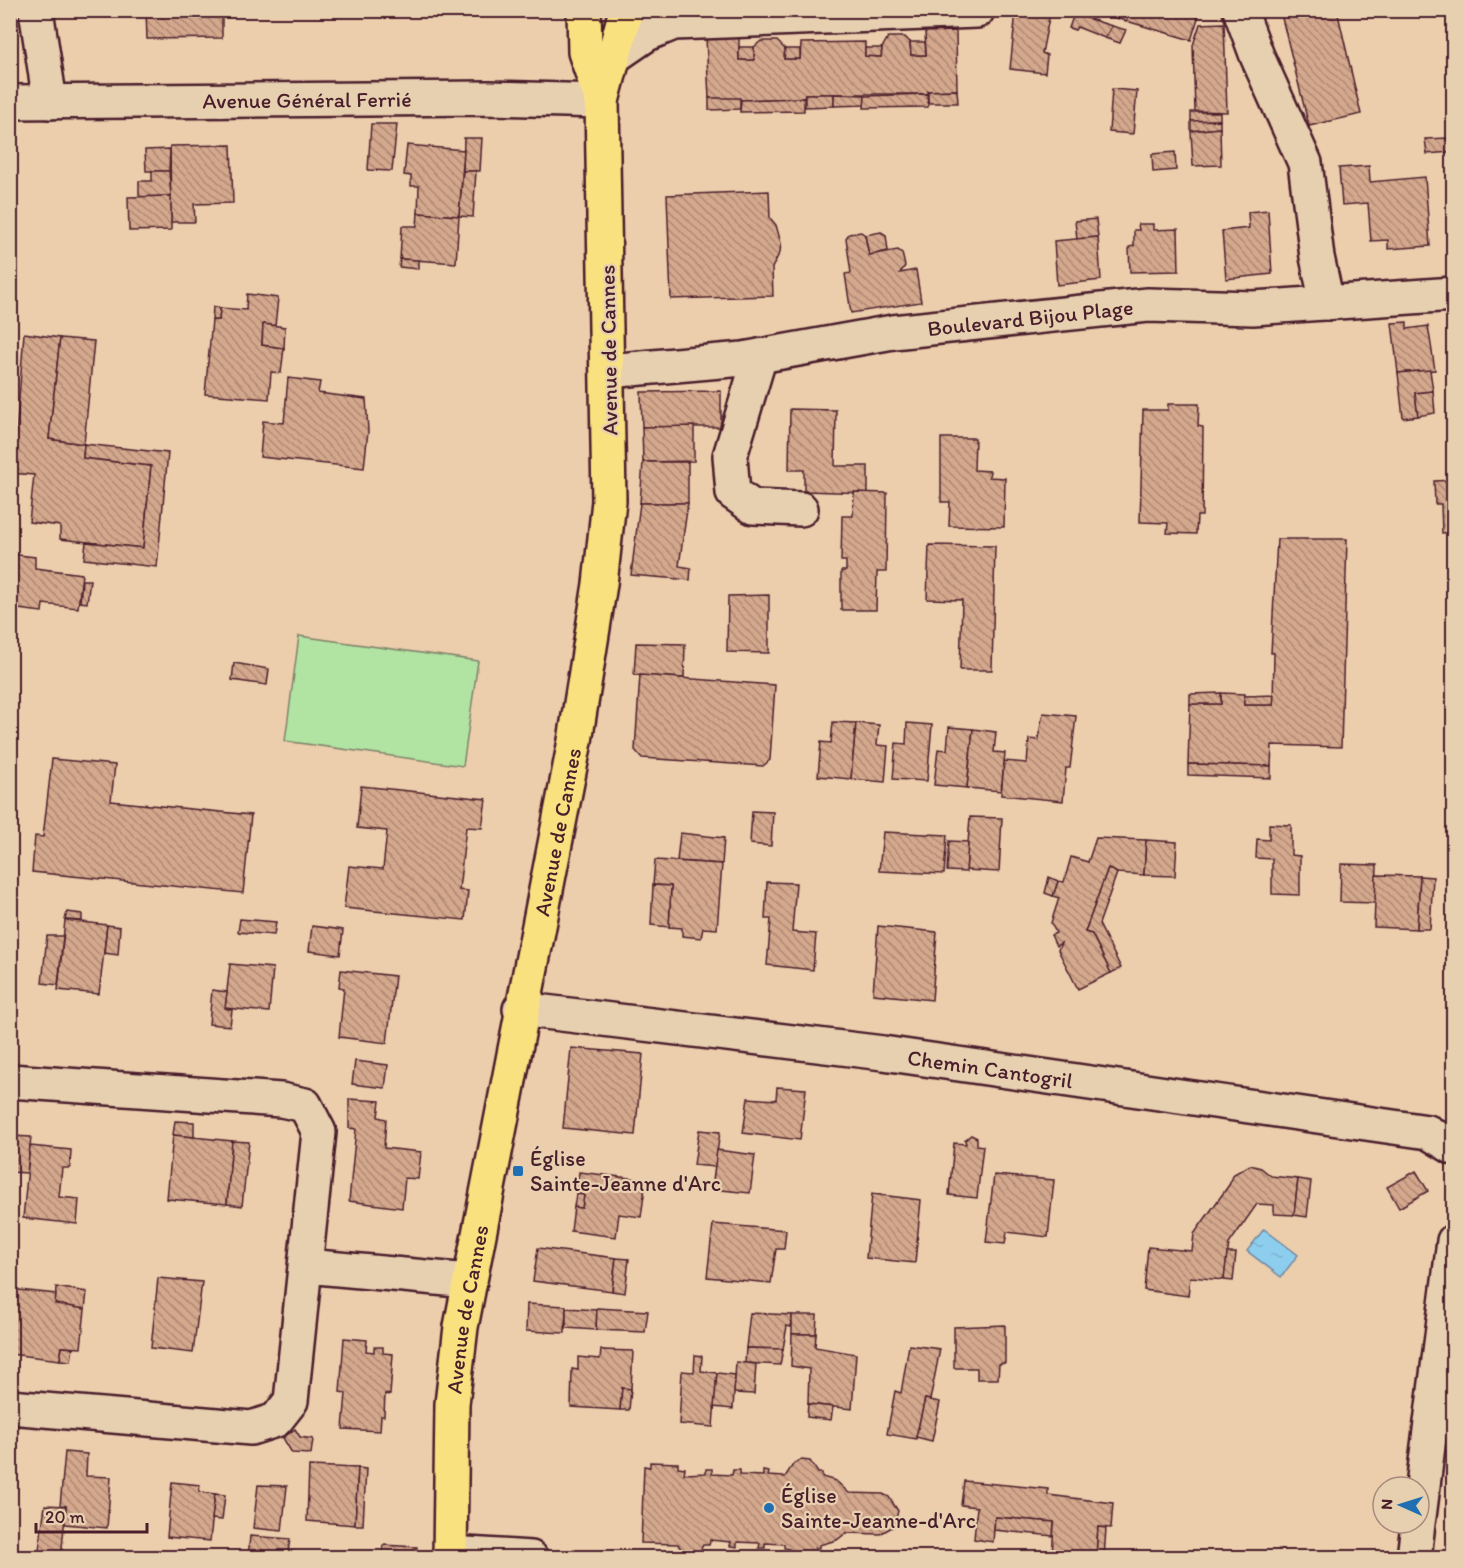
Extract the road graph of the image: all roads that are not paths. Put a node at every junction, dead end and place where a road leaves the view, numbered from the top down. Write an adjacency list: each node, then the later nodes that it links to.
1 (36, 10): 8 (street)
2 (584, 10): 6 (main road, Avenue de Cannes)
3 (1240, 10): 10 (street)
4 (977, 11): 5 (street)
5 (619, 28): 6 (main road, Avenue de Cannes)
6 (602, 101): 8 (street, Avenue Général Ferrié); 12 (main road, Avenue de Cannes)
7 (10, 102): 8 (street, Avenue Général Ferrié)
8 (50, 102)
9 (1454, 294): 10 (street, Boulevard Bijou Plage)
10 (1327, 303): 11 (street, Boulevard Bijou Plage)
11 (760, 356): 12 (street, Boulevard Bijou Plage); 13 (street)
12 (608, 371): 14 (main road, Avenue de Cannes)
13 (801, 509)
14 (520, 1009): 16 (street, Chemin Cantogril); 19 (main road, Avenue de Cannes)
15 (10, 1081): 18 (street)
16 (1454, 1148)
17 (1454, 1241): 20 (street)
18 (306, 1266): 19 (street); 21 (street)
19 (469, 1281): 24 (main road, Avenue de Cannes)
20 (1450, 1306): 22 (street)
21 (10, 1407)
22 (1425, 1475)
23 (1417, 1535): 26 (street)
24 (450, 1555): 25 (street)
25 (531, 1557)
26 (1414, 1557)

